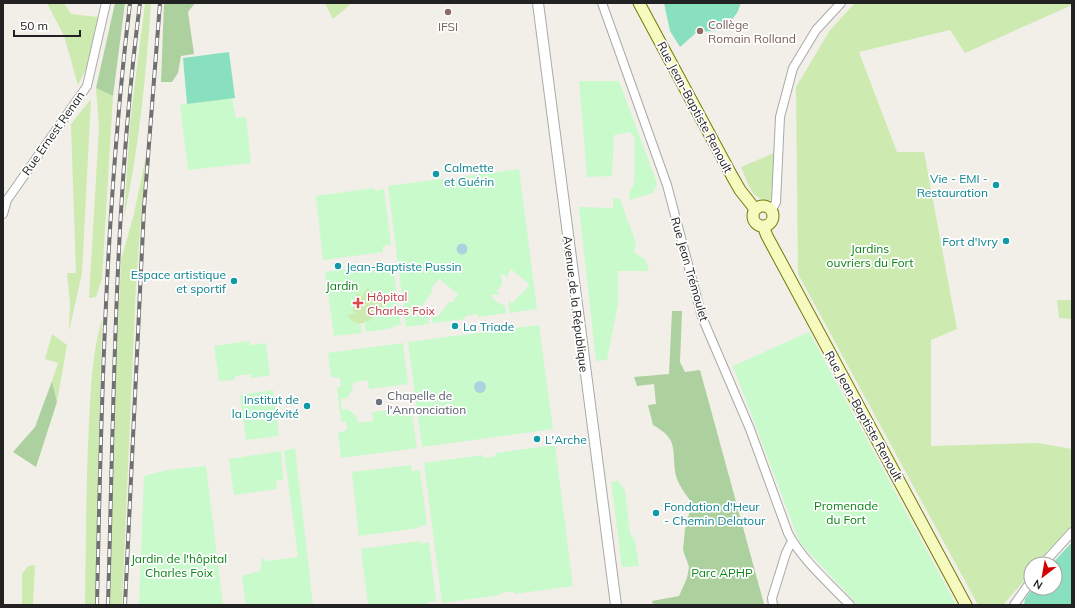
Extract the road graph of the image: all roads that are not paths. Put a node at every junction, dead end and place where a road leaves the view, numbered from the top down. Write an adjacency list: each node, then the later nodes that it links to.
1 (106, 3): 8 (street, Rue Ernest Renan)
2 (538, 3): 14 (street, Avenue de la République)
3 (602, 3): 11 (street, Rue Jean Trémoulet)
4 (639, 3): 6 (main road, Rue Jean-Baptiste Renoult)
5 (841, 3): 7 (street)
6 (755, 209): 7 (main road); 9 (main road)
7 (772, 210): 9 (main road)
8 (3, 214)
9 (763, 226): 17 (main road, Rue Jean-Baptiste Renoult)
10 (1072, 532): 12 (street)
11 (792, 541): 15 (street); 16 (street, Rue Jean Trémoulet)
12 (1050, 556)
13 (1023, 592): 18 (street)
14 (616, 605)
15 (773, 605)
16 (850, 605)
17 (966, 605)
18 (1014, 605)

